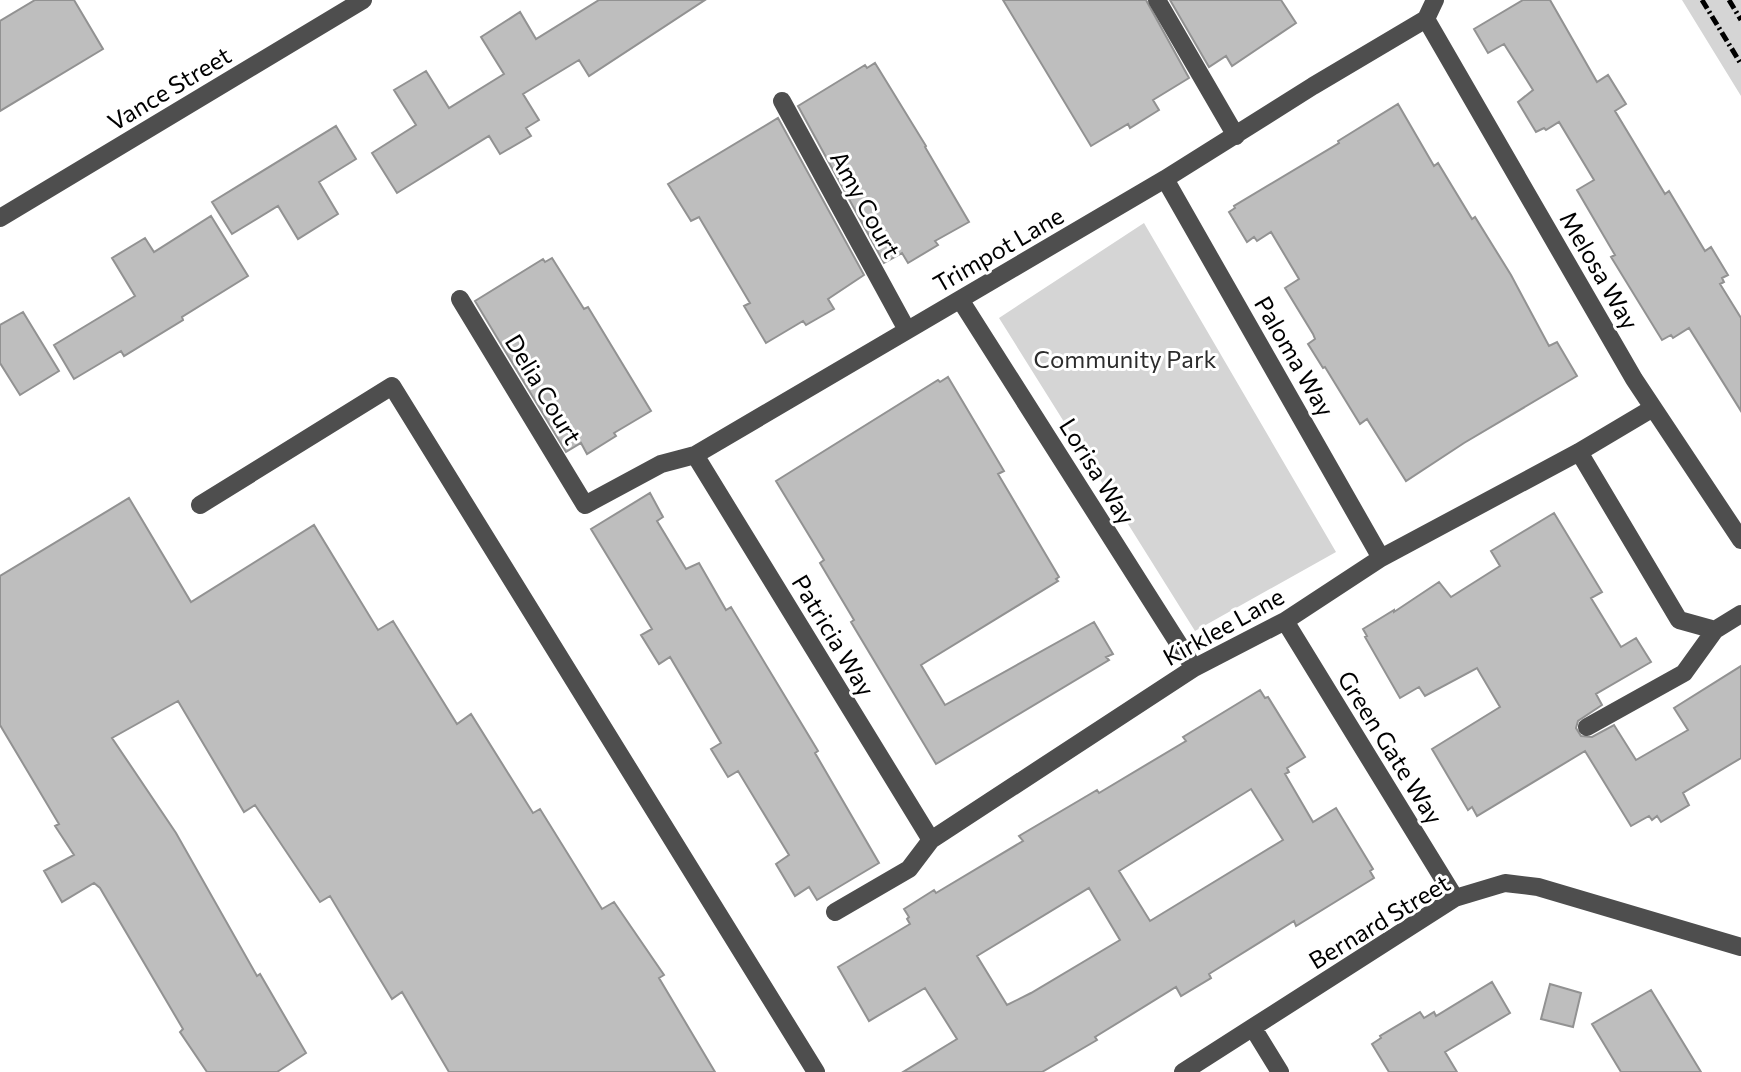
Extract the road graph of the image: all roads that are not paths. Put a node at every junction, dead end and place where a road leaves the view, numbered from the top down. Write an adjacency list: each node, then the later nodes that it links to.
1 (363, 0): 8 (street, Vance Street)
2 (1157, 0): 6 (street)
3 (1435, 0): 4 (street)
4 (1426, 19): 6 (street, Trimpot Lane); 12 (street, Melosa Way)
5 (782, 101): 11 (street, Amy Court)
6 (1236, 136): 7 (street, Trimpot Lane)
7 (1165, 179): 10 (street, Trimpot Lane); 18 (street, Paloma Way)
8 (0, 218)
9 (460, 299): 16 (street, Delia Court)
10 (961, 301): 11 (street, Trimpot Lane); 22 (street, Lorisa Way)
11 (906, 330): 14 (street, Trimpot Lane)
12 (1653, 408): 13 (street, Kirklee Lane); 17 (street, Melosa Way)
13 (1579, 452): 18 (street, Kirklee Lane); 21 (street)
14 (695, 455): 16 (street, Trimpot Lane); 24 (street, Patricia Way)
15 (200, 505): 29 (street)
16 (585, 505)
17 (1741, 540)
18 (1381, 558): 20 (street, Kirklee Lane)
19 (1741, 614): 21 (street)
20 (1285, 621): 22 (street, Kirklee Lane); 25 (street, Green Gate Way)
21 (1715, 630): 23 (street)
22 (1194, 668): 24 (street, Kirklee Lane)
23 (1587, 727)
24 (931, 840): 26 (street, Kirklee Lane)
25 (1455, 898): 27 (street, Bernard Street); 28 (street, Bernard Street)
26 (835, 912)
27 (1741, 947)
28 (1254, 1028): 30 (street, Bernard Street); 31 (street)
29 (816, 1072)
30 (1183, 1072)
31 (1280, 1072)

